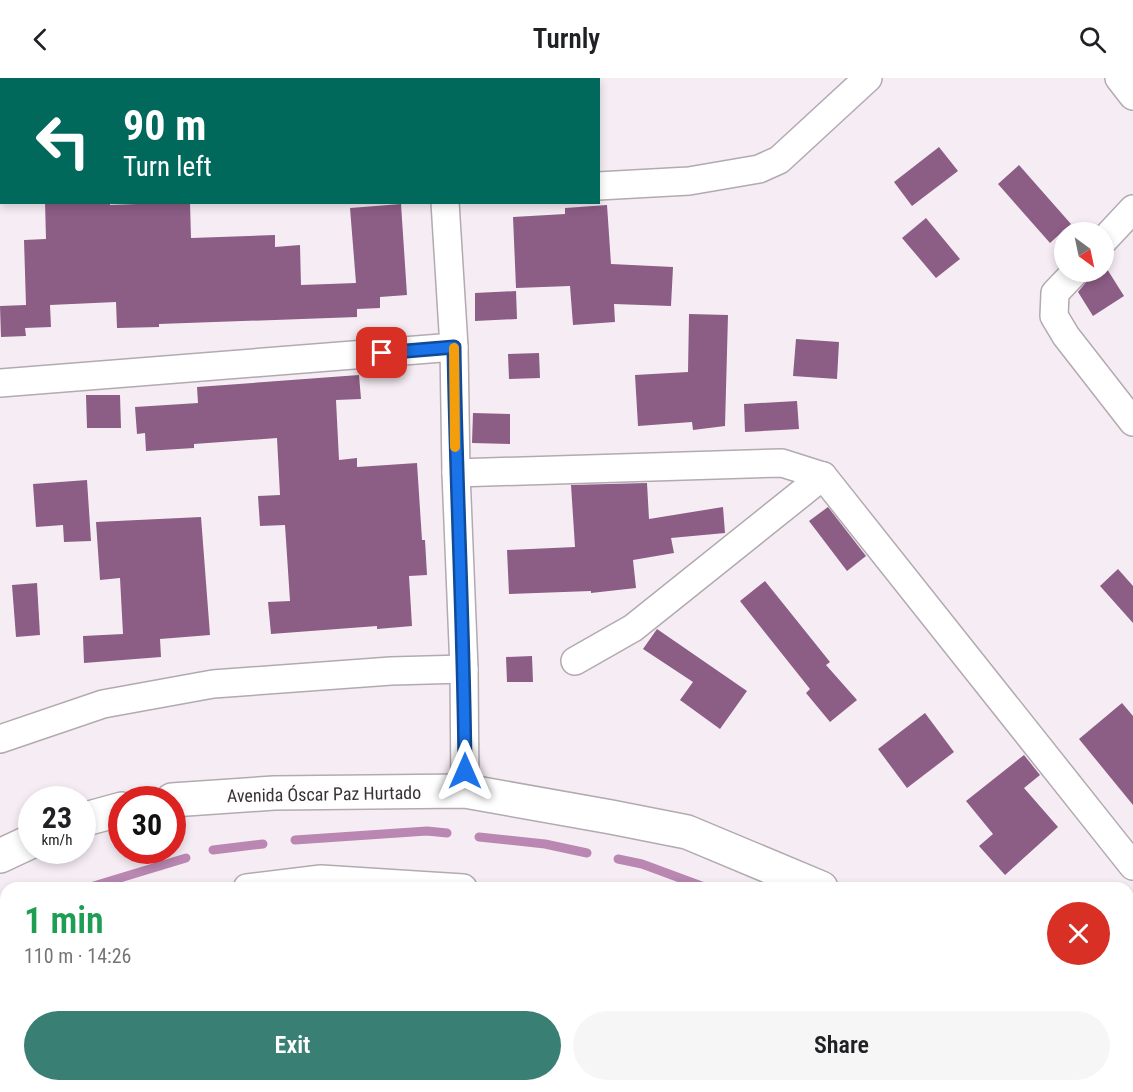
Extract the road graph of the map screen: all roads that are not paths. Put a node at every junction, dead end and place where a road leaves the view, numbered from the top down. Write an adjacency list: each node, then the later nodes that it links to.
1 (868, 78): 4 (street)
2 (1119, 78): 3 (street)
3 (1133, 96)
4 (600, 186)
5 (445, 204): 9 (street)
6 (1133, 209): 7 (street)
7 (1114, 229)
8 (1065, 282): 11 (street)
9 (454, 347): 10 (street); 12 (street)
10 (0, 383)
11 (1133, 422)
12 (456, 473): 13 (street); 15 (street)
13 (823, 476): 14 (street); 21 (street)
14 (574, 662)
15 (464, 669): 16 (street); 17 (street)
16 (0, 739)
17 (465, 792): 18 (main road, Avenida Óscar Paz Hurtado); 24 (main road, Avenida Óscar Paz Hurtado)
18 (186, 799)
19 (18, 848): 20 (main road)
20 (0, 856)
21 (1133, 866)
22 (296, 882): 23 (street)
23 (368, 882)
24 (807, 882)

